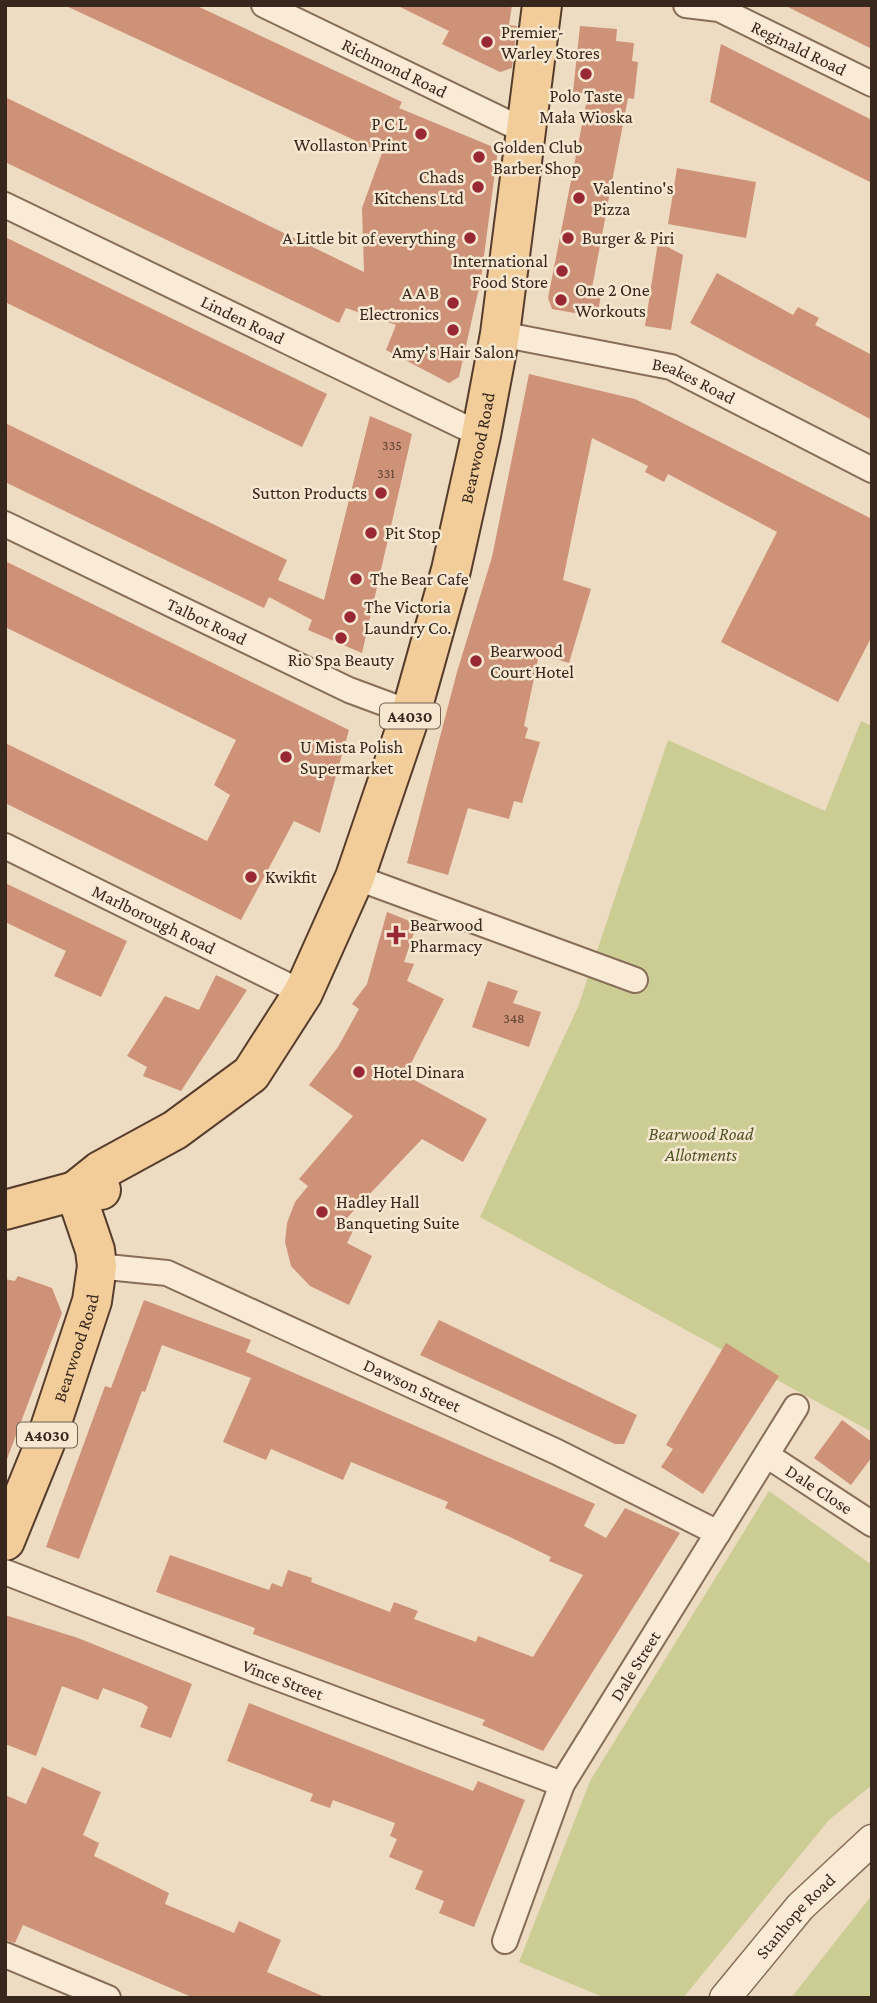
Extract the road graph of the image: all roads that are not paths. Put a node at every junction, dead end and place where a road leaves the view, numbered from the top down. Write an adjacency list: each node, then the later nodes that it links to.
1 (264, 5): 5 (street, Richmond Road)
2 (542, 5): 5 (main road, Bearwood Road / A4030)
3 (685, 5): 4 (street, Reginald Road)
4 (872, 84)
5 (525, 131): 7 (main road, Bearwood Road / A4030)
6 (5, 205): 8 (street, Linden Road)
7 (500, 334): 8 (main road, Bearwood Road / A4030); 9 (street, Beakes Road)
8 (481, 435): 11 (main road, Bearwood Road / A4030)
9 (872, 470)
10 (5, 524): 11 (street, Talbot Road)
11 (411, 713): 13 (main road, Bearwood Road / A4030)
12 (5, 846): 15 (street, Marlborough Road)
13 (355, 877): 14 (street); 15 (main road, Bearwood Road / A4030)
14 (635, 980)
15 (303, 993): 16 (main road, Bearwood Road / A4030)
16 (75, 1191): 17 (main road); 18 (main road, Bearwood Road / A4030)
17 (5, 1210)
18 (97, 1266): 22 (street, Dawson Street); 23 (main road, Bearwood Road / A4030)
19 (796, 1407): 20 (street, Dale Street)
20 (768, 1456): 21 (street, Dale Close); 22 (street, Dale Street)
21 (872, 1524)
22 (718, 1534): 25 (street, Dale Street)
23 (5, 1541)
24 (5, 1572): 25 (street, Vince Street)
25 (562, 1784): 27 (street, Dale Street)
26 (872, 1840): 30 (street, Stanhope Road)
27 (505, 1941)
28 (5, 1955): 29 (street)
29 (108, 1998)
30 (725, 1998)

